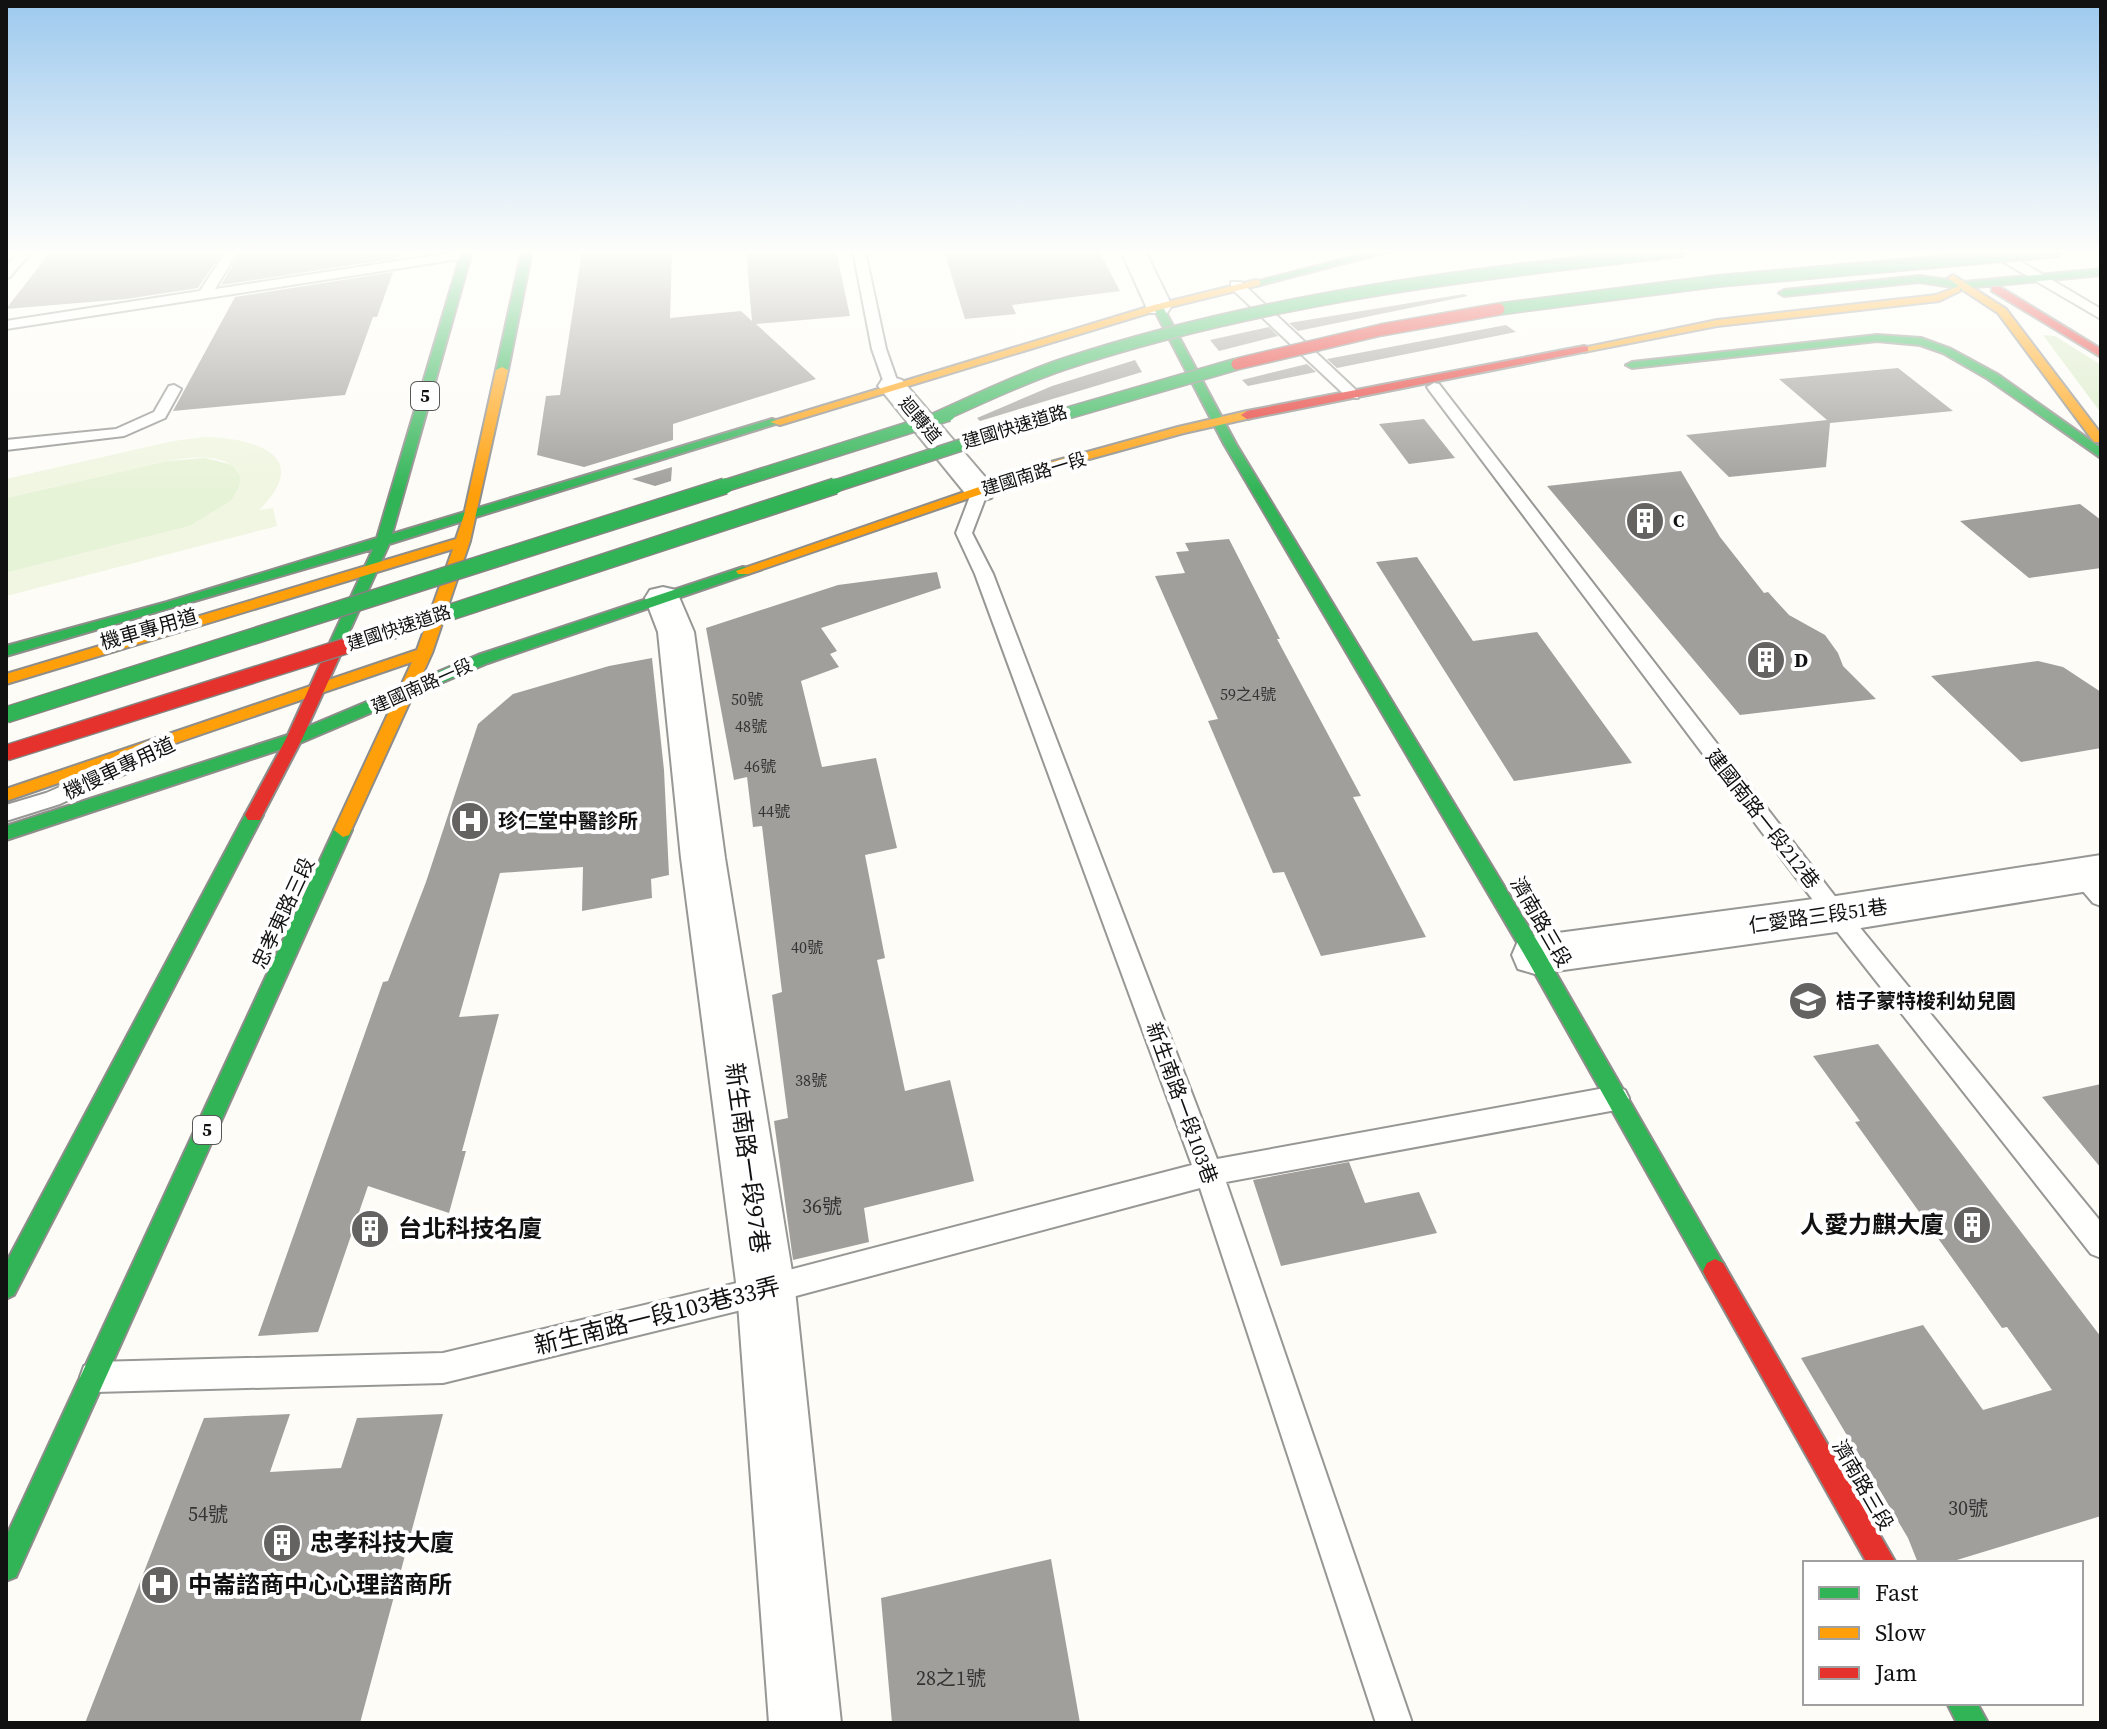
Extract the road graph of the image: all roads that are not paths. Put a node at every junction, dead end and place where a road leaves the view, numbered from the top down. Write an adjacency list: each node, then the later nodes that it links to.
1 (444, 332): 30 (main road, 5)
2 (510, 332): 29 (main road, 忠孝東路三段 / 5)
3 (875, 332): 16 (lane)
4 (1075, 332): 16 (main road)
5 (1171, 332): 21 (main road, 濟南路三段)
6 (1174, 332): 41 (main road, 建國快速道路, bridge)
7 (1286, 332): 20 (lane)
8 (1371, 332): 28 (main road, 建國快速道路, bridge)
9 (1458, 332): 22 (main road)
10 (1673, 332): 19 (main road, 建國南路一段)
11 (2018, 332): 23 (main road)
12 (2065, 332): 13 (main road)
13 (2101, 354)
14 (1608, 368): 25 (main road)
15 (1560, 373): 17 (main road)
16 (892, 386): 27 (street, 迴轉道); 29 (main road)
17 (1434, 387): 19 (main road); 49 (lane, 建國南路一段212巷)
18 (174, 389): 24 (lane)
19 (1383, 389): 20 (main road, 建國南路一段)
20 (1353, 395): 21 (main road, 建國南路一段)
21 (1217, 420): 27 (main road, 建國南路一段); 50 (main road, 濟南路三段)
22 (1066, 433)
23 (2101, 443)
24 (6, 445)
25 (2101, 454)
26 (979, 460): 28 (main road, bridge)
27 (980, 491): 34 (main road, 建國南路一段); 52 (lane, 新生南路一段103巷)
28 (768, 508): 44 (main road, 建國快速道路, bridge)
29 (471, 515): 30 (main road); 31 (main road, 忠孝東路三段 / 5)
30 (383, 541): 32 (main road, 5); 35 (main road)
31 (463, 541): 32 (main road); 36 (main road, 忠孝東路三段 / 5)
32 (371, 570): 33 (main road); 39 (main road, 5)
33 (294, 594): 37 (lane, 機車專用道); 38 (main road)
34 (663, 598): 40 (main road, 建國南路一段); 55 (street, 新生南路一段97巷)
35 (6, 651)
36 (424, 653): 39 (main road); 40 (main road, 忠孝東路三段 / 5)
37 (6, 670)
38 (6, 679)
39 (318, 687): 42 (main road); 43 (main road, 5)
40 (408, 693): 43 (main road, 建國南路一段); 56 (main road, 忠孝東路三段 / 5)
41 (6, 715)
42 (229, 717): 45 (main road); 46 (lane, 機慢車專用道)
43 (294, 739): 47 (main road, 建國南路一段); 54 (main road, 5)
44 (6, 753)
45 (6, 795)
46 (6, 813)
47 (6, 833)
48 (2094, 882): 49 (street, 仁愛路三段51巷)
49 (1836, 914): 50 (street, 仁愛路三段51巷); 53 (lane, 建國南路一段212巷)
50 (1535, 955): 51 (main road, 濟南路三段)
51 (1616, 1098): 52 (lane, 新生南路一段103巷33弄); 57 (main road, 濟南路三段)
52 (1209, 1173): 55 (lane, 新生南路一段103巷33弄); 61 (lane, 新生南路一段103巷)
53 (2101, 1244)
54 (6, 1287)
55 (766, 1290): 56 (lane, 新生南路一段103巷33弄); 60 (street, 新生南路一段97巷)
56 (93, 1377): 58 (main road, 忠孝東路三段 / 5)
57 (1881, 1561)
58 (6, 1567)
59 (1962, 1705): 62 (main road)
60 (805, 1723)
61 (1394, 1723)
62 (1973, 1723)

